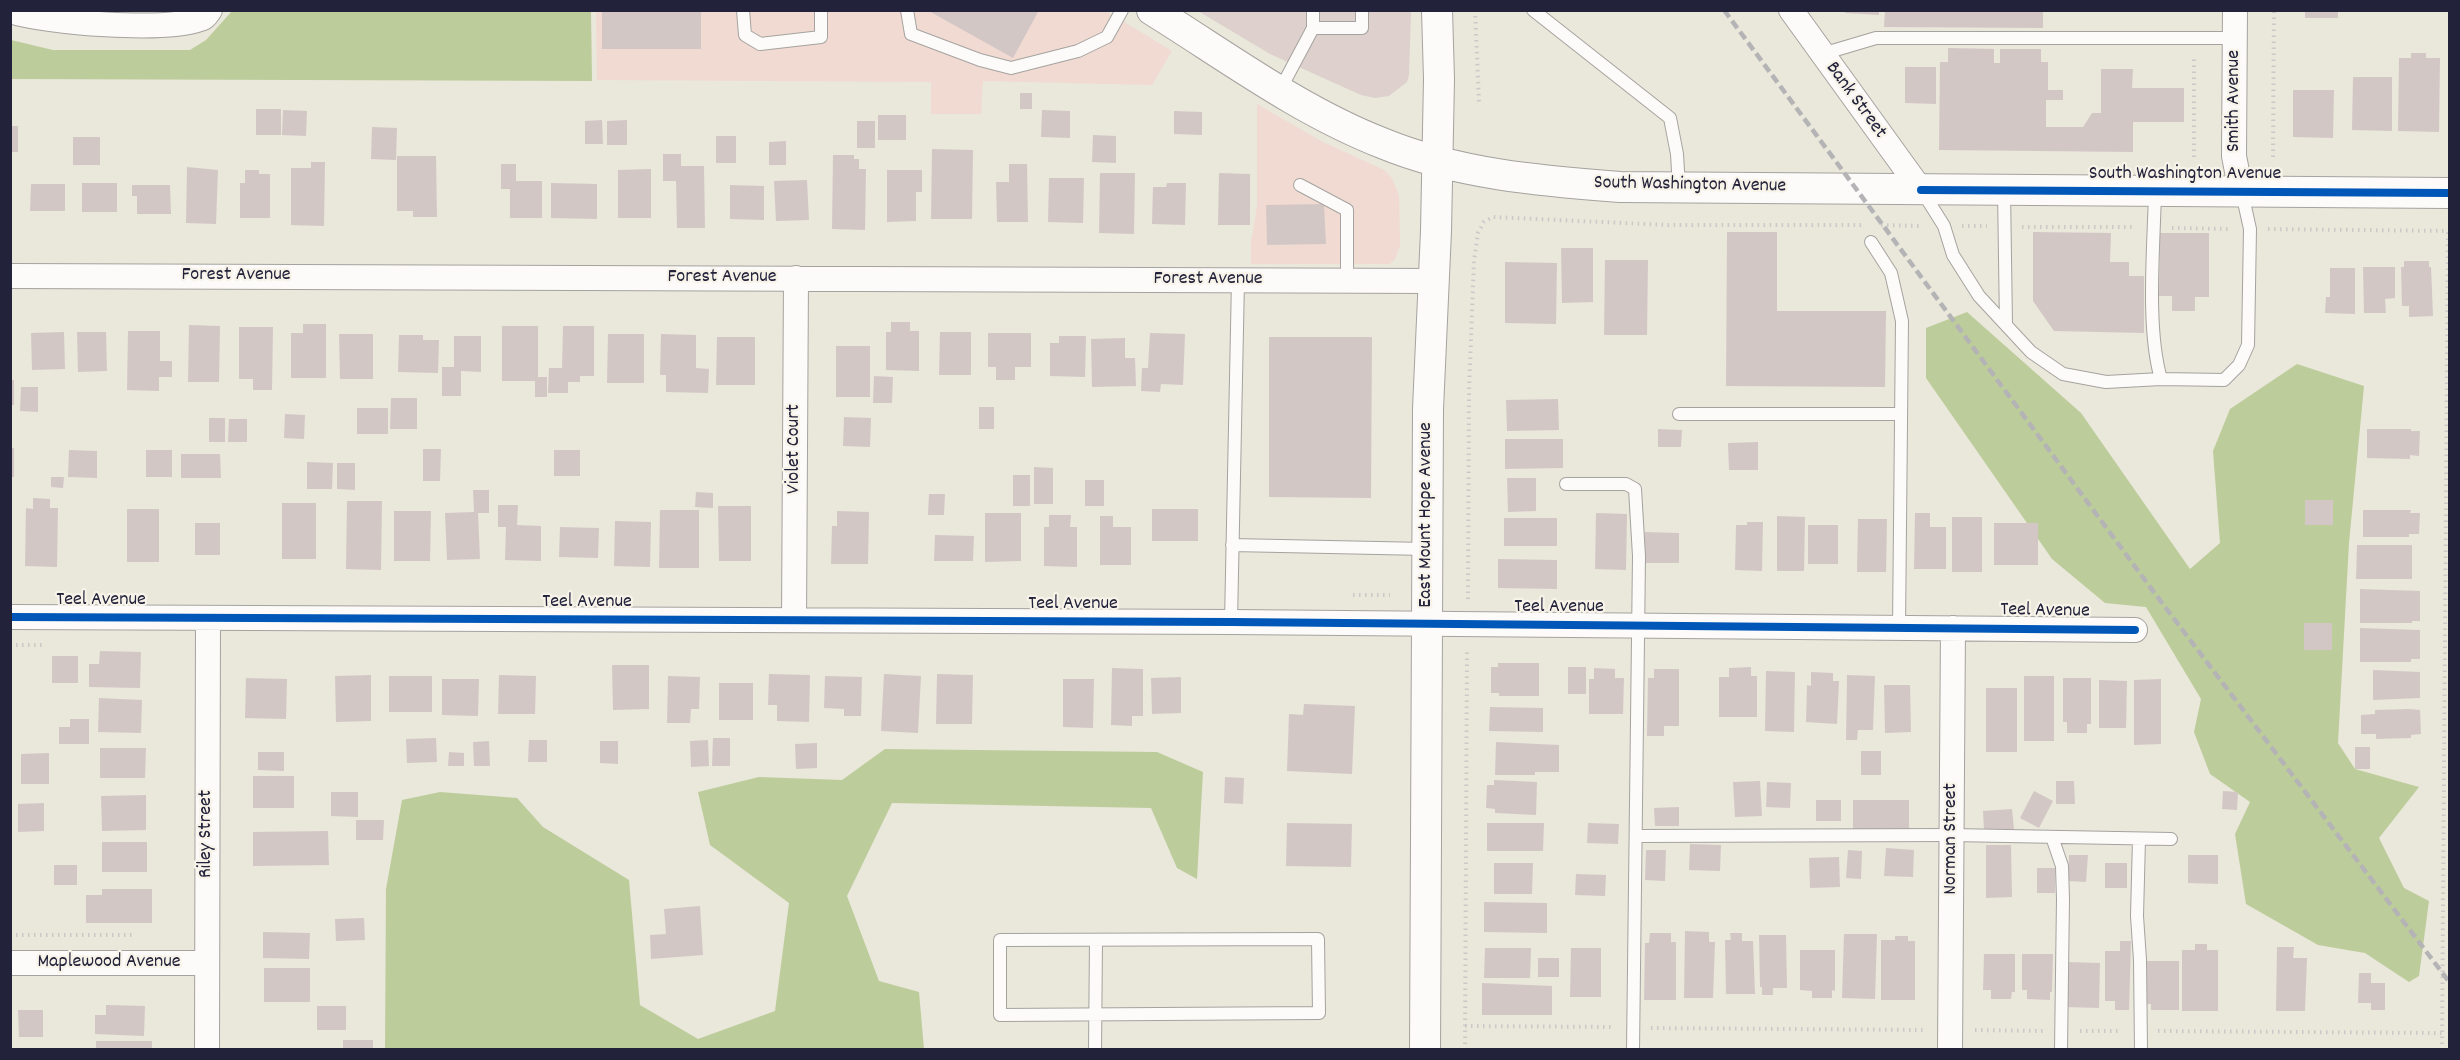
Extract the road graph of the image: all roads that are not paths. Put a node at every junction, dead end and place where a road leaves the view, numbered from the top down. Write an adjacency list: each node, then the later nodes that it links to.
1 (210, 10): 13 (street)
2 (743, 10): 3 (lane)
3 (821, 10)
4 (907, 10): 5 (lane)
5 (1122, 10)
6 (1152, 10): 17 (street, South Washington Avenue)
7 (1313, 10): 14 (lane)
8 (1362, 10): 14 (lane)
9 (1437, 10): 18 (street, East Mount Hope Avenue)
10 (1533, 10): 20 (lane)
11 (1791, 10): 16 (street, Bank Street)
12 (2235, 10): 15 (street, Smith Avenue)
13 (10, 11)
14 (1313, 28): 17 (lane)
15 (2235, 38): 16 (lane); 24 (street, Smith Avenue)
16 (1822, 54): 21 (street, Bank Street)
17 (1280, 90): 18 (street, South Washington Avenue)
18 (1437, 161): 20 (street, South Washington Avenue); 31 (street, East Mount Hope Avenue)
19 (1300, 185): 30 (lane)
20 (1679, 188): 21 (street, South Washington Avenue)
21 (1921, 190): 22 (street, South Washington Avenue); 32 (lane)
22 (2004, 190): 23 (street, South Washington Avenue); 32 (lane)
23 (2155, 191): 24 (street, South Washington Avenue); 33 (lane)
24 (2241, 192): 25 (street, South Washington Avenue); 33 (lane)
25 (2450, 193)
26 (1871, 242): 35 (lane)
27 (10, 276): 28 (street, Forest Avenue)
28 (796, 278): 29 (street, Forest Avenue); 41 (street, Violet Court)
29 (1238, 280): 30 (street, Forest Avenue); 37 (lane)
30 (1347, 280): 31 (street, Forest Avenue)
31 (1433, 281): 38 (street, East Mount Hope Avenue)
32 (2006, 325): 33 (lane)
33 (2161, 379)
34 (1679, 414): 35 (lane)
35 (1901, 414): 45 (lane)
36 (1566, 484): 44 (lane)
37 (1232, 545): 38 (lane); 42 (lane)
38 (1428, 549): 43 (street, East Mount Hope Avenue)
39 (10, 617): 40 (street, Teel Avenue)
40 (208, 618): 41 (street, Teel Avenue); 55 (street, Riley Street)
41 (794, 620): 42 (street, Teel Avenue)
42 (1231, 622): 43 (street, Teel Avenue)
43 (1427, 623): 44 (street, Teel Avenue); 59 (street, East Mount Hope Avenue)
44 (1638, 625): 45 (street, Teel Avenue); 49 (lane)
45 (1899, 627): 46 (street, Teel Avenue)
46 (1953, 628): 47 (street, Teel Avenue); 48 (street, Norman Street)
47 (2134, 630)
48 (1952, 835): 49 (lane); 50 (lane); 61 (street, Norman Street)
49 (1637, 836): 60 (lane)
50 (2052, 837): 51 (lane); 62 (lane)
51 (2139, 839): 52 (lane); 63 (lane)
52 (2171, 839)
53 (1096, 940): 56 (lane); 56 (lane); 56 (lane)
54 (10, 963): 55 (street, Maplewood Avenue)
55 (207, 963): 57 (street, Riley Street)
56 (1094, 1014): 58 (lane)
57 (207, 1050)
58 (1095, 1050)
59 (1425, 1050)
60 (1634, 1050)
61 (1950, 1050)
62 (2061, 1050)
63 (2141, 1050)

